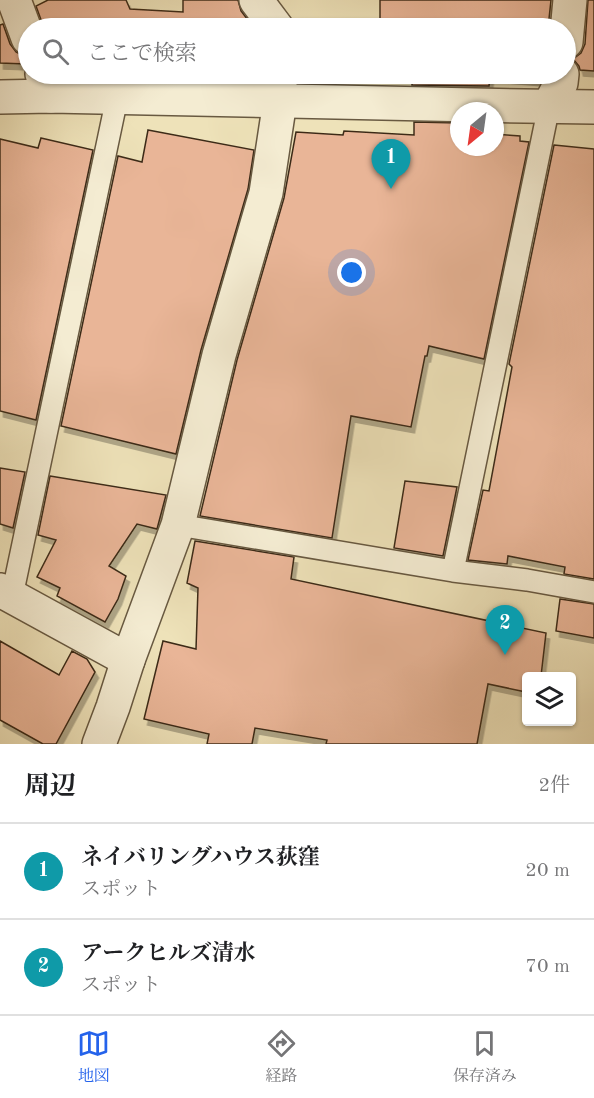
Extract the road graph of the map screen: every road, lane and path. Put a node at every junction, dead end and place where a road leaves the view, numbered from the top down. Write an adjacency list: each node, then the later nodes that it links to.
1 (14, 0): 4 (street)
2 (256, 0): 5 (street)
3 (570, 0): 6 (street)
4 (21, 18)
5 (270, 18)
6 (568, 18)
7 (560, 84): 12 (street)
8 (47, 85): 10 (street); 11 (street)
9 (280, 87): 11 (street); 12 (street); 14 (street)
10 (0, 97)
11 (117, 98): 17 (lane)
12 (549, 106): 13 (street); 15 (lane)
13 (594, 107)
14 (178, 525): 15 (lane); 18 (street)
15 (453, 571): 16 (lane)
16 (594, 592)
17 (6, 593): 18 (street)
18 (128, 660): 19 (street)
19 (99, 744)

